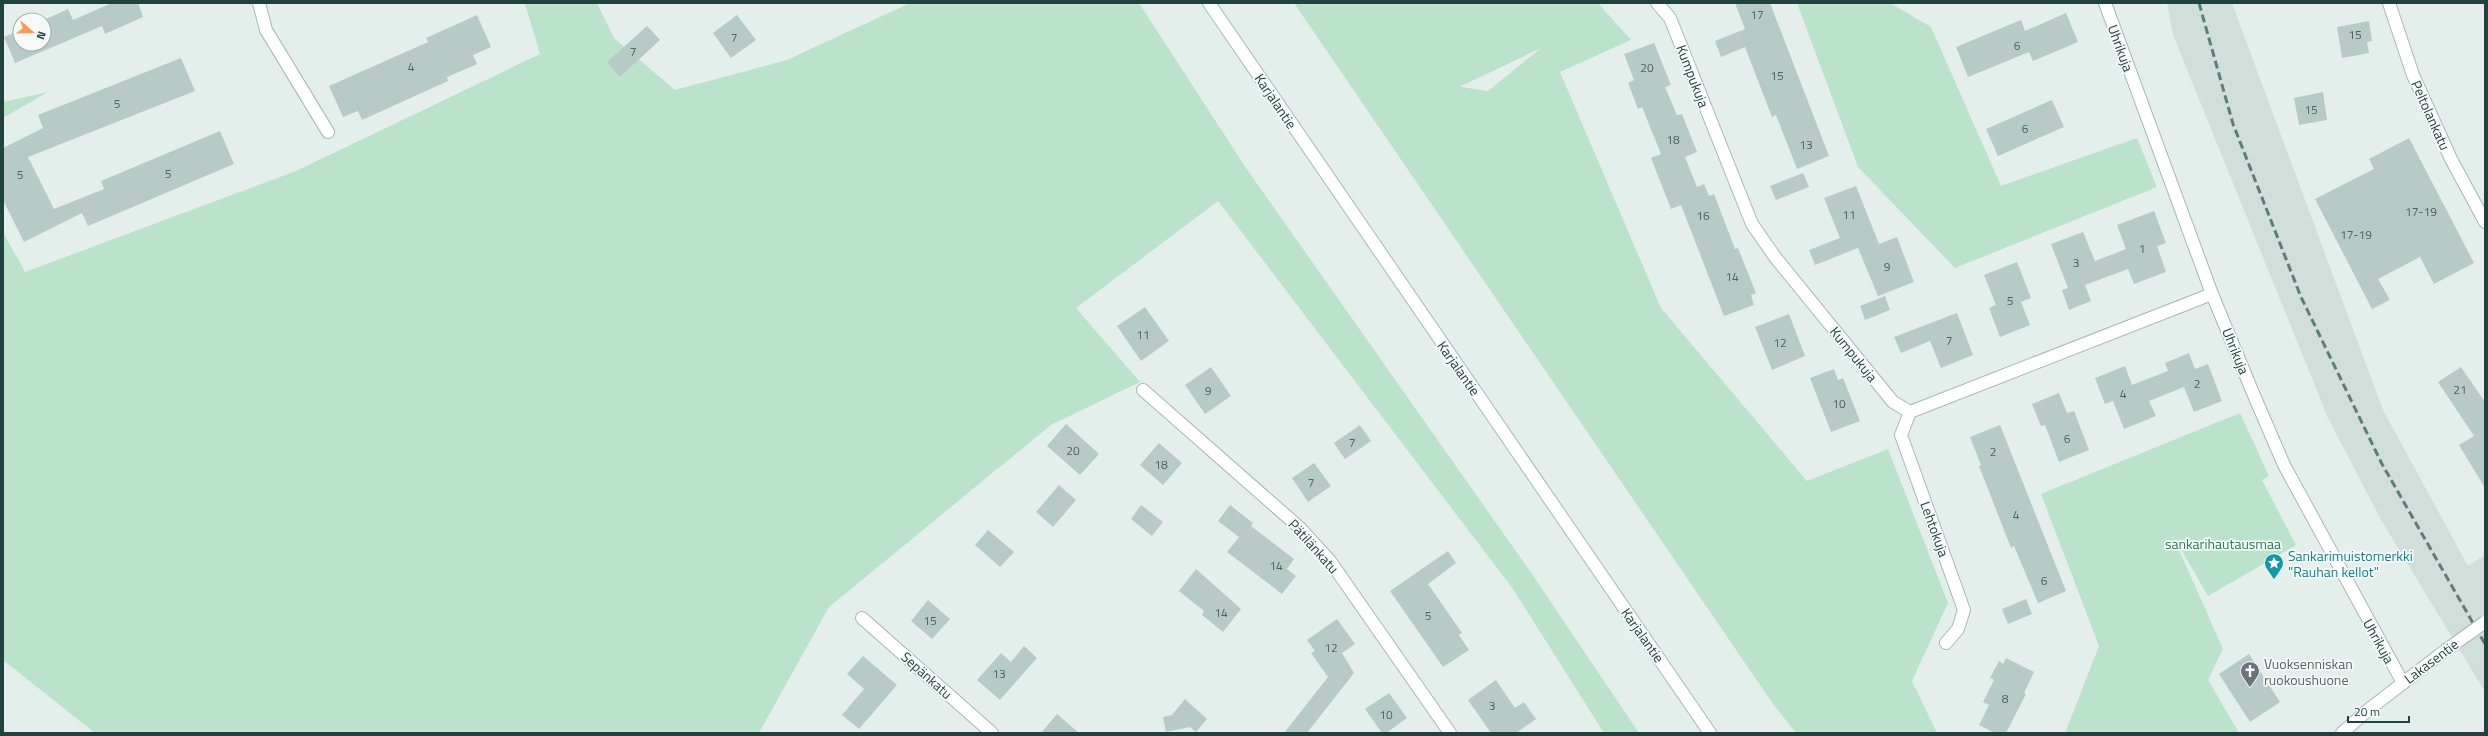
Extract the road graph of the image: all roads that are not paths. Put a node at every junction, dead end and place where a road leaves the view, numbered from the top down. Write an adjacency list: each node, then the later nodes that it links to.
1 (259, 3): 6 (street)
2 (1209, 3): 17 (street, Karjalantie)
3 (1657, 3): 10 (street, Kumpukuja)
4 (2105, 3): 8 (street, Uhrikuja)
5 (2389, 3): 7 (street, Peltolankatu)
6 (328, 132)
7 (2485, 222)
8 (2212, 294): 10 (street); 14 (street, Uhrikuja)
9 (1143, 390): 16 (street, Pätilänkatu)
10 (1910, 412): 13 (street, Lehtokuja)
11 (862, 618): 15 (street, Sepänkatu)
12 (2485, 622): 14 (street, Lakasentie, bridge)
13 (1946, 643)
14 (2403, 683): 18 (street, Lakasentie)
15 (992, 733)
16 (1450, 733)
17 (1710, 733)
18 (2342, 733)

